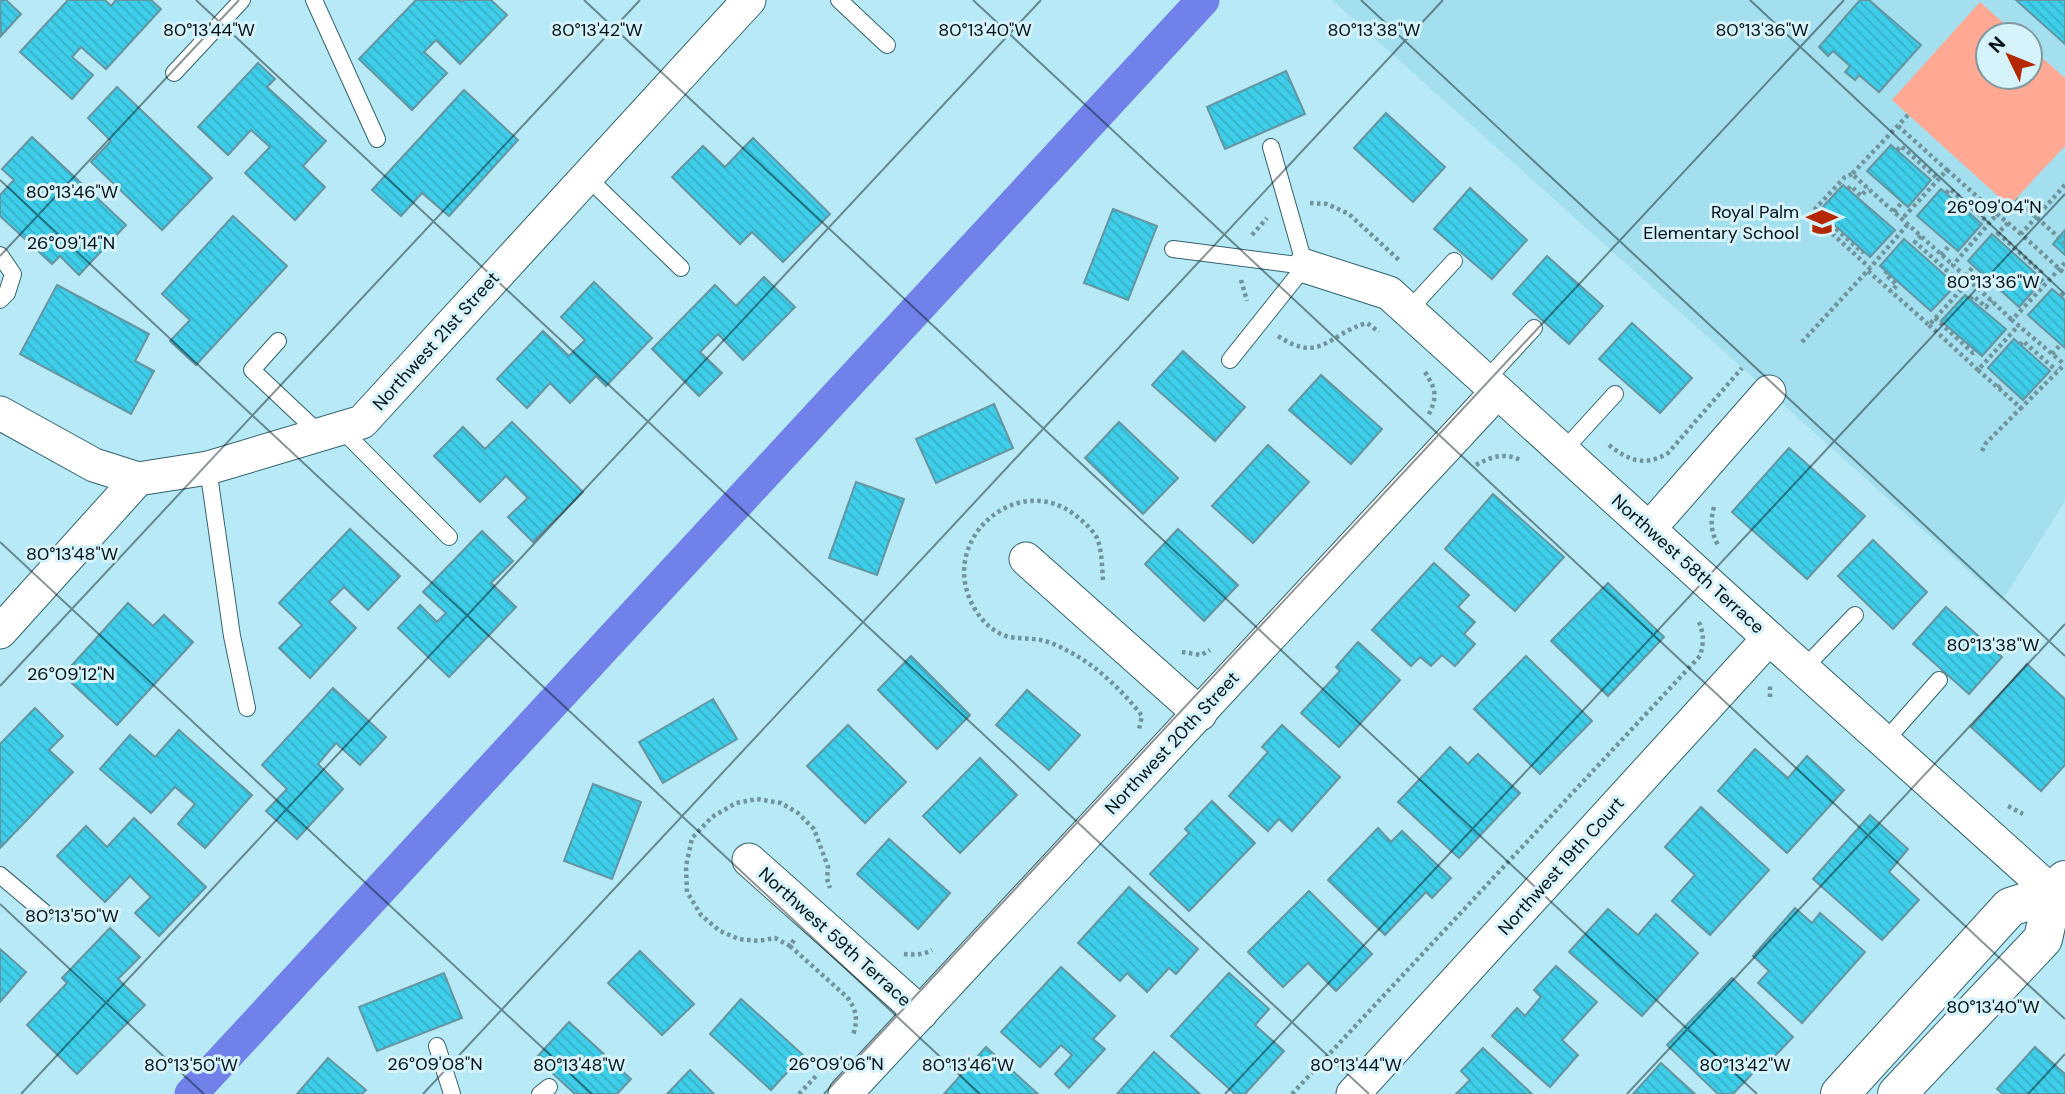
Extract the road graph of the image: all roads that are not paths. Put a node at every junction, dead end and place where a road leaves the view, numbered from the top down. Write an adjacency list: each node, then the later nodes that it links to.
1 (242, 0): 6 (lane)
2 (314, 0): 7 (lane)
3 (749, 0): 9 (street, Northwest 21st Street)
4 (839, 0): 5 (lane)
5 (887, 45)
6 (174, 73)
7 (377, 139)
8 (1270, 147): 13 (lane)
9 (587, 177): 14 (lane); 24 (street, Northwest 21st Street)
10 (1173, 249): 13 (lane)
11 (0, 255): 16 (lane)
12 (1454, 261): 15 (lane)
13 (1305, 266): 15 (street, Northwest 58th Terrace); 19 (lane)
14 (681, 268)
15 (1419, 299): 20 (street, Northwest 58th Terrace)
16 (0, 300)
17 (1534, 328): 20 (lane)
18 (278, 341): 24 (lane)
19 (1230, 360)
20 (1491, 386): 25 (street, Northwest 58th Terrace); 37 (street, Northwest 20th Street)
21 (1769, 392): 28 (street)
22 (1615, 394): 25 (lane)
23 (0, 413): 27 (street)
24 (330, 431): 26 (street, Northwest 21st Street); 29 (lane)
25 (1563, 451): 28 (street, Northwest 58th Terrace)
26 (208, 468): 27 (street, Northwest 21st Street); 36 (lane)
27 (138, 479): 32 (street)
28 (1648, 529): 33 (street, Northwest 58th Terrace)
29 (449, 537)
30 (1026, 559): 37 (street)
31 (1855, 615): 34 (lane)
32 (0, 632)
33 (1769, 638): 34 (street, Northwest 58th Terrace); 47 (street, Northwest 19th Court)
34 (1803, 669): 38 (street, Northwest 58th Terrace)
35 (1940, 680): 38 (lane)
36 (247, 708)
37 (1200, 714): 43 (street, Northwest 20th Street)
38 (1885, 741): 41 (street, Northwest 58th Terrace)
39 (749, 860): 43 (street, Northwest 59th Terrace)
40 (0, 875): 42 (lane)
41 (2059, 886): 48 (street); 49 (street)
42 (45, 913)
43 (921, 1013): 46 (street, Northwest 20th Street)
44 (437, 1046): 45 (lane)
45 (452, 1094)
46 (845, 1094)
47 (1353, 1094)
48 (1840, 1094)
49 (1897, 1094)

